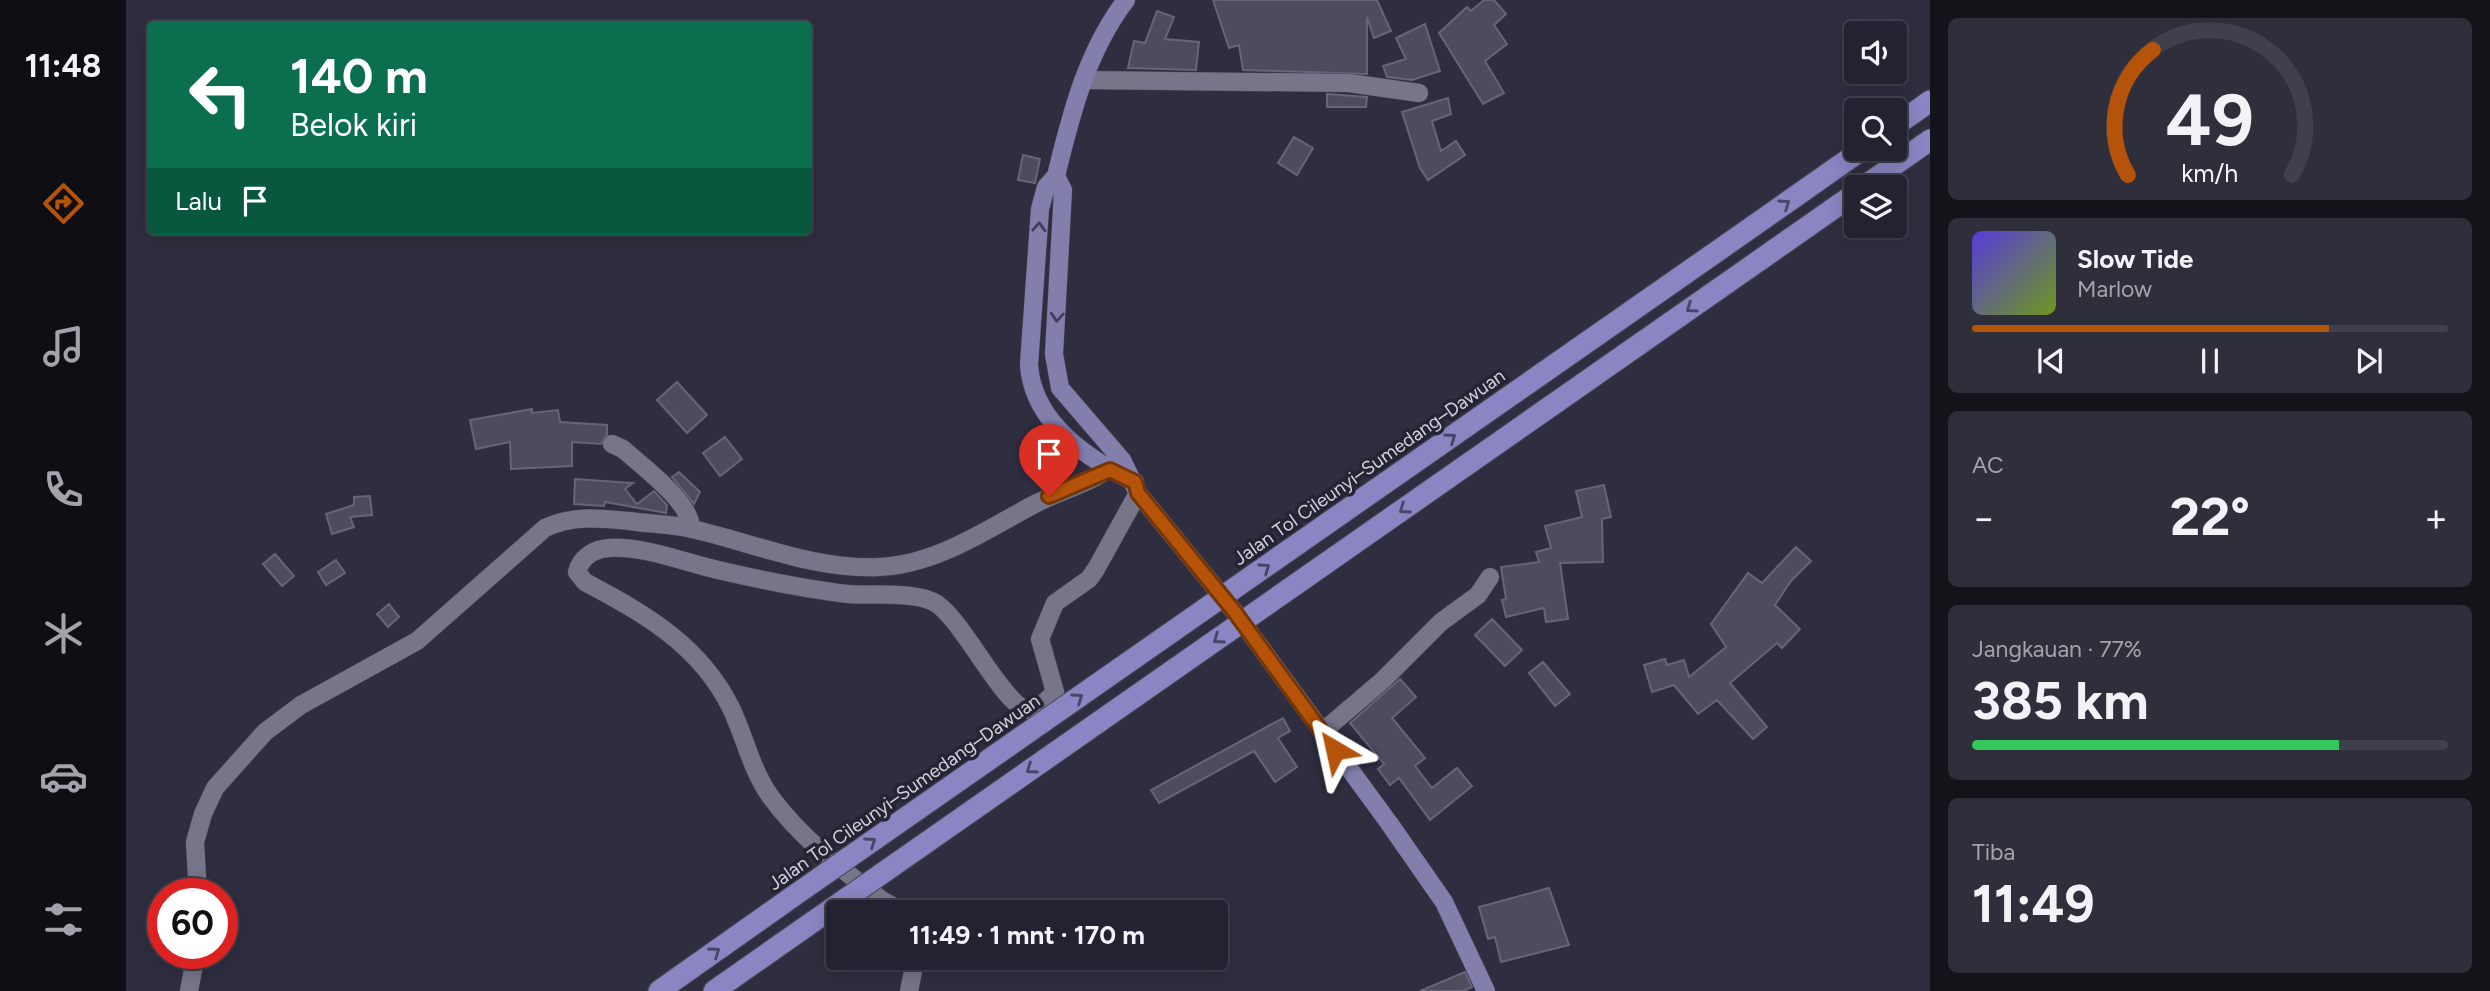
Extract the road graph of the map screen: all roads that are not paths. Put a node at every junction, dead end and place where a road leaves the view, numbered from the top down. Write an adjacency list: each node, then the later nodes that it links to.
1 (1126, 0): 2 (main road)
2 (1083, 79): 3 (street); 9 (main road)
3 (1419, 93)
4 (1930, 101): 5 (highway)
5 (1907, 117)
6 (1930, 140): 8 (highway)
7 (1846, 161): 22 (highway, Jalan Tol Cileunyi–Sumedang–Dawuan, one-way to 7, bridge)
8 (1880, 175)
9 (1056, 176): 12 (main road, one-way to 12); 12 (main road, one-way to 9)
10 (1844, 201): 23 (highway, one-way to 23, bridge)
11 (611, 444): 14 (street)
12 (1116, 465): 13 (main road); 14 (street)
13 (1137, 488): 16 (main road); 18 (street)
14 (691, 528): 17 (street)
15 (1490, 577): 16 (street)
16 (1322, 732): 25 (main road)
17 (197, 878)
18 (884, 900)
19 (193, 969): 21 (street)
20 (913, 970): 24 (street)
21 (189, 991)
22 (659, 991)
23 (714, 991)
24 (909, 991)
25 (1486, 991)

